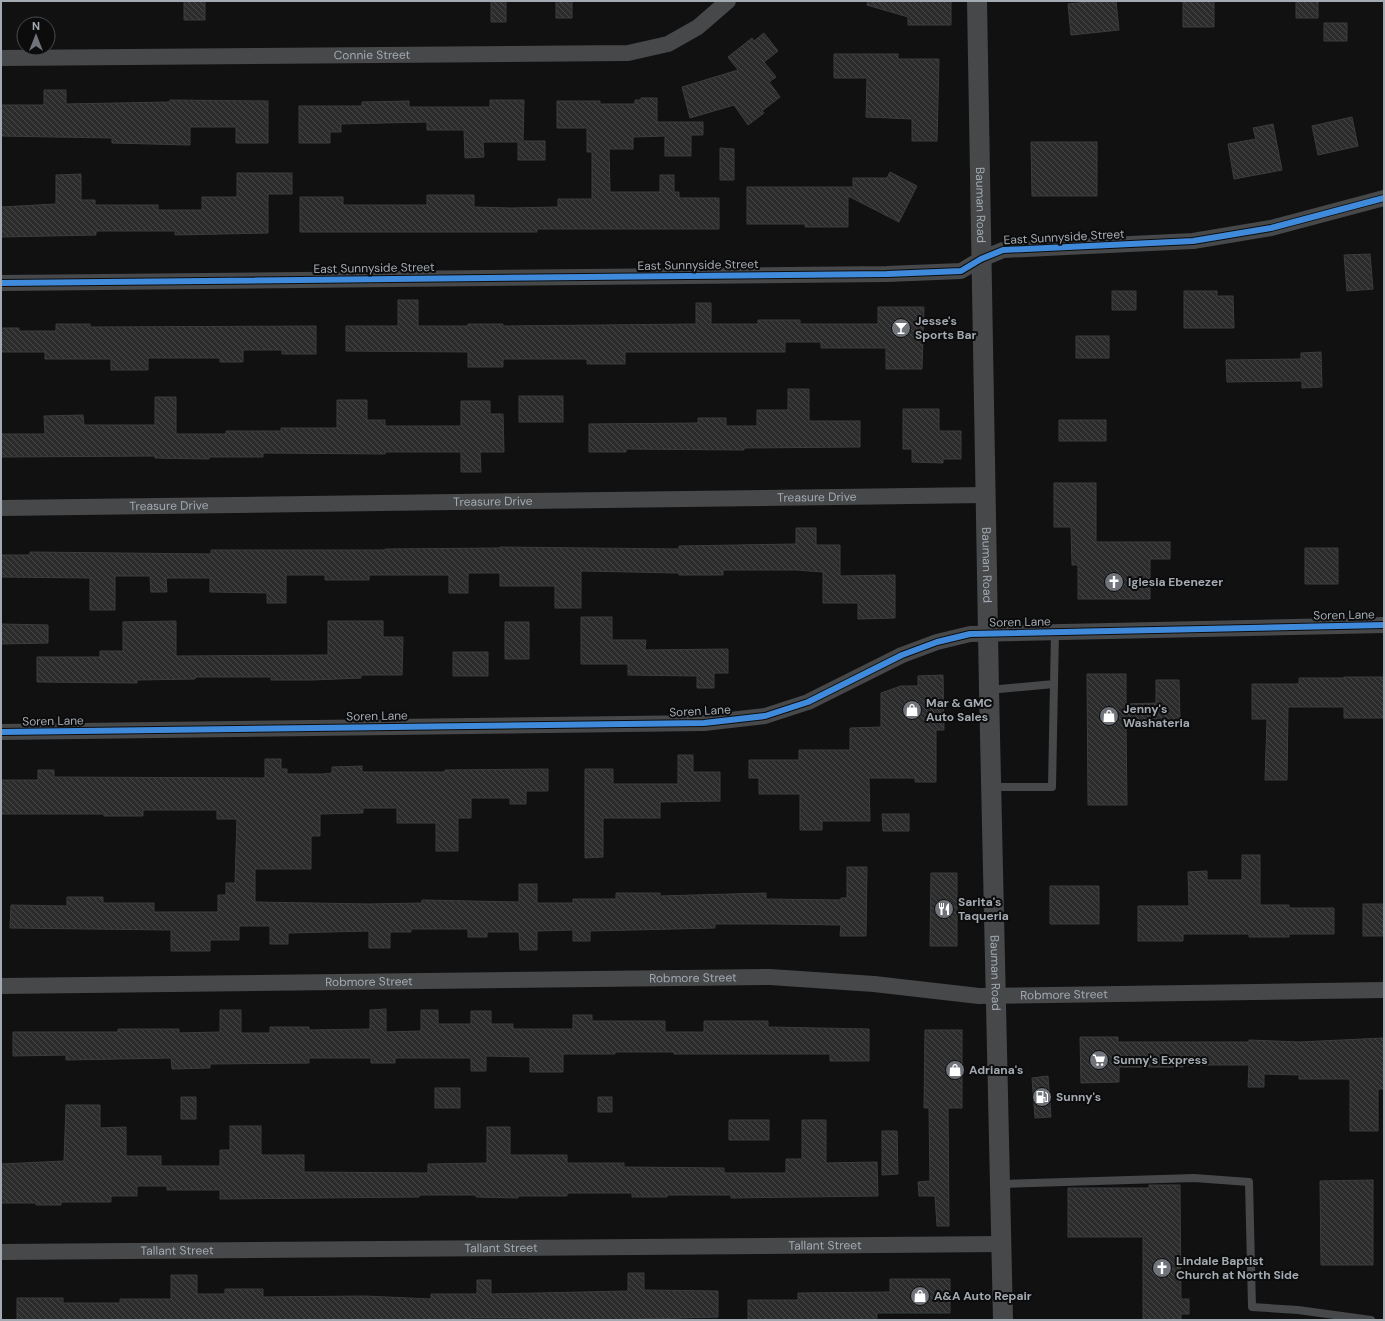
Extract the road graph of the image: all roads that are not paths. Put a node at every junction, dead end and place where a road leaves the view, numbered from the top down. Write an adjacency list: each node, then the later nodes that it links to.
1 (728, 1): 3 (street, Connie Street)
2 (977, 1): 5 (street, Bauman Road)
3 (1, 58)
4 (1384, 198): 5 (street, East Sunnyside Street)
5 (981, 258): 6 (street, East Sunnyside Street); 7 (street, Bauman Road)
6 (1, 283)
7 (985, 496): 8 (street, Treasure Drive); 11 (street, Bauman Road)
8 (1, 508)
9 (1384, 625): 10 (street, Soren Lane)
10 (1055, 632): 11 (street, Soren Lane); 12 (lane)
11 (988, 634): 13 (street, Bauman Road); 14 (street, Soren Lane)
12 (1054, 684): 13 (lane); 15 (lane)
13 (989, 690): 15 (street, Bauman Road)
14 (1, 732)
15 (991, 788): 18 (street, Bauman Road)
16 (1, 986): 18 (street, Robmore Street)
17 (1384, 990): 18 (street, Robmore Street)
18 (996, 995): 19 (street, Bauman Road)
19 (1000, 1184): 20 (street, Bauman Road); 23 (lane)
20 (1001, 1244): 21 (street, Tallant Street); 22 (street, Bauman Road)
21 (1, 1252)
22 (1003, 1320)
23 (1371, 1320)

